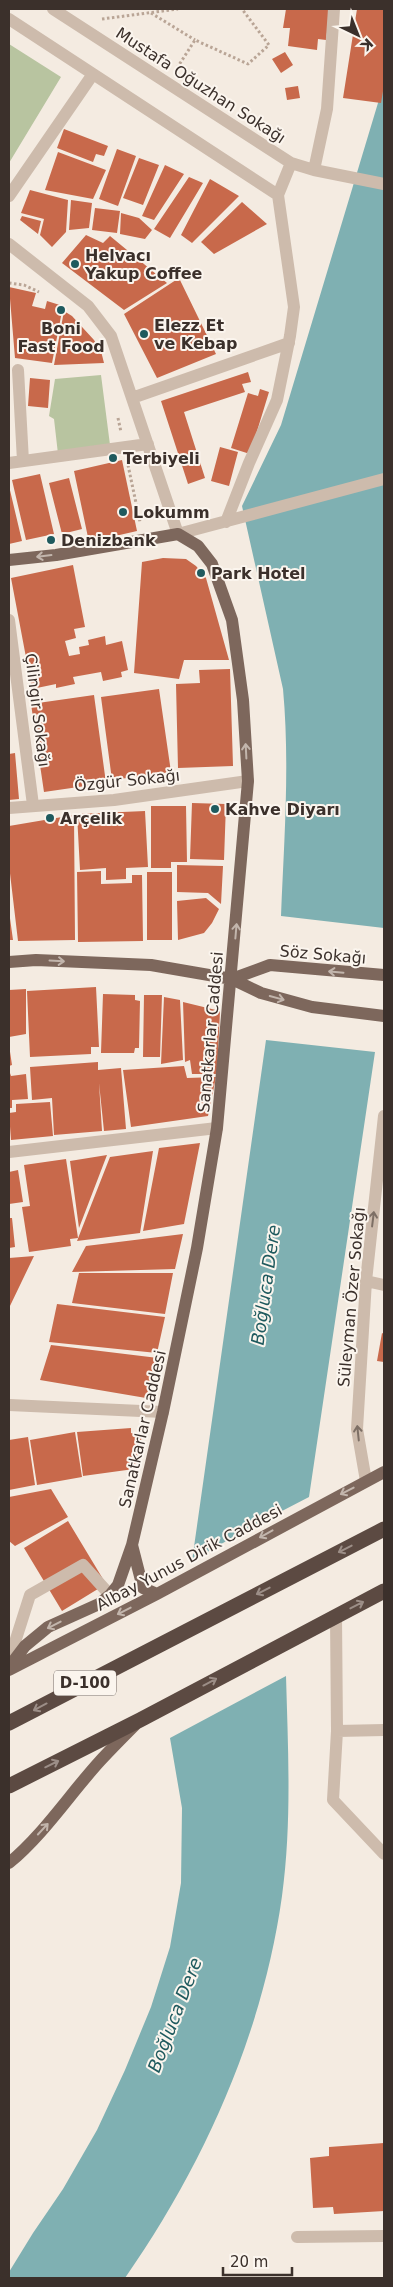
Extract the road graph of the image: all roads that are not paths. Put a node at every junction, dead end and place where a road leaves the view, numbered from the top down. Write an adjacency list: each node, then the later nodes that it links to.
1 (53, 9): 5 (street, Mustafa Oğuzhan Sokağı)
2 (334, 9): 6 (street)
3 (9, 19): 4 (street)
4 (93, 74): 8 (street); 9 (street)
5 (291, 163): 6 (street, Mustafa Oğuzhan Sokağı); 8 (street)
6 (314, 170): 7 (street, Mustafa Oğuzhan Sokağı)
7 (384, 184)
8 (278, 195): 11 (street)
9 (9, 196)
10 (10, 247): 13 (street)
11 (289, 343): 13 (street); 18 (street)
12 (18, 370): 15 (street)
13 (132, 398): 14 (street)
14 (148, 444): 15 (street); 19 (street)
15 (23, 460): 16 (street)
16 (9, 463)
17 (384, 479): 18 (street)
18 (231, 521): 19 (street)
19 (178, 534): 20 (main road, one-way to 20); 23 (main road, Sanatkarlar Caddesi, one-way to 19)
20 (9, 560)
21 (9, 620): 22 (street, Çilingir Sokağı)
22 (12, 663): 24 (street, Çilingir Sokağı)
23 (248, 781): 24 (street, Özgür Sokağı); 28 (main road, Sanatkarlar Caddesi, one-way to 23)
24 (33, 805): 25 (street, Özgür Sokağı)
25 (9, 808)
26 (9, 962): 28 (main road, one-way to 28)
27 (384, 975): 28 (main road, Söz Sokağı, one-way to 28)
28 (232, 979): 29 (main road, one-way to 29); 31 (main road, Sanatkarlar Caddesi)
29 (384, 1016)
30 (384, 1116): 32 (street, Süleyman Özer Sokağı)
31 (217, 1128): 33 (street); 38 (main road, Sanatkarlar Caddesi)
32 (383, 1139): 34 (street, Süleyman Özer Sokağı)
33 (9, 1152)
34 (380, 1199): 35 (street, Süleyman Özer Sokağı, one-way to 34)
35 (366, 1281): 36 (street); 40 (street, Süleyman Özer Sokağı, one-way to 35)
36 (384, 1285)
37 (9, 1405): 38 (street)
38 (163, 1412): 42 (main road, Sanatkarlar Caddesi)
39 (384, 1472): 40 (main road, Albay Yunus Dirik Caddesi)
40 (366, 1481): 44 (main road, Albay Yunus Dirik Caddesi, one-way to 44)
41 (384, 1529): 50 (highway, D-100, one-way to 50)
42 (132, 1545): 44 (main road); 45 (main road, Sanatkarlar Caddesi)
43 (384, 1591): 46 (highway, one-way to 43)
44 (157, 1594): 48 (main road, Albay Yunus Dirik Caddesi, one-way to 48)
45 (110, 1595): 47 (street); 48 (main road, one-way to 48)
46 (336, 1616): 49 (highway, one-way to 46); 52 (street)
47 (9, 1661)
48 (9, 1668)
49 (140, 1720): 53 (highway, one-way to 49); 55 (main road, one-way to 49)
50 (9, 1723)
51 (384, 1730): 52 (street)
52 (337, 1731): 54 (street)
53 (9, 1786)
54 (384, 1854)
55 (9, 1863)
56 (384, 2236): 57 (street)
57 (297, 2238)

